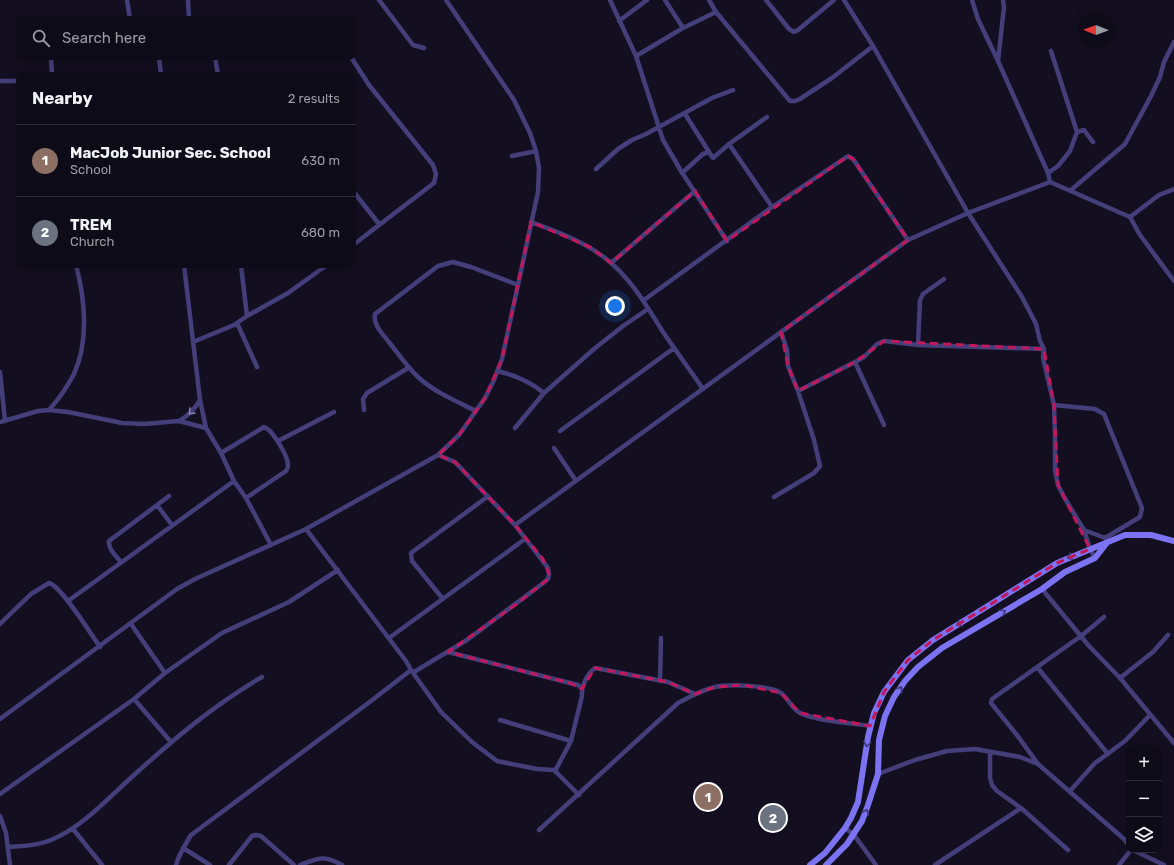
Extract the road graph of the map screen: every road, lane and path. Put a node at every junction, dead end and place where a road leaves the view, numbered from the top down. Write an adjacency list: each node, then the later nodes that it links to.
1 (127, 0): 15 (street)
2 (188, 0): 16 (street)
3 (378, 0): 21 (street)
4 (446, 0): 41 (street)
5 (610, 0): 17 (street)
6 (647, 0): 17 (street)
7 (665, 0): 18 (street)
8 (709, 0): 14 (street)
9 (766, 0): 10 (street)
10 (834, 0)
11 (844, 0): 20 (street)
12 (972, 0): 28 (street)
13 (1002, 0): 28 (street)
14 (716, 12): 18 (street); 20 (street)
15 (130, 16)
16 (188, 16)
17 (619, 21): 23 (street)
18 (683, 28): 23 (street)
19 (1174, 42): 49 (street)
20 (873, 46): 53 (street)
21 (424, 48)
22 (1051, 50): 38 (street)
23 (636, 56): 37 (street)
24 (51, 60): 29 (street)
25 (159, 60): 30 (street)
26 (216, 60): 31 (street)
27 (353, 60): 56 (street)
28 (998, 61): 46 (street)
29 (52, 72)
30 (161, 72)
31 (218, 72)
32 (16, 81): 33 (street)
33 (0, 82)
34 (733, 90): 35 (street)
35 (685, 114): 37 (street); 42 (street)
36 (767, 117): 40 (street)
37 (660, 127): 44 (street); 45 (street)
38 (1077, 132): 39 (street); 46 (street)
39 (1093, 142)
40 (729, 144): 42 (street); 52 (street)
41 (536, 150): 43 (street); 55 (street)
42 (709, 152): 45 (street)
43 (512, 156)
44 (596, 168)
45 (682, 173): 50 (street)
46 (1048, 173): 47 (street)
47 (1050, 182): 49 (street); 53 (street)
48 (1174, 189): 54 (street)
49 (1071, 190): 54 (street)
50 (695, 191): 57 (street); 60 (street)
51 (356, 194): 56 (street)
52 (772, 207): 57 (street); 58 (street)
53 (968, 213): 58 (street); 76 (street)
54 (1130, 217): 66 (street)
55 (531, 222): 60 (street); 67 (street)
56 (379, 224): 59 (street)
57 (727, 240): 68 (street)
58 (908, 240): 72 (street)
59 (356, 243)
60 (611, 262): 68 (street)
61 (77, 268): 87 (street)
62 (184, 268): 73 (street)
63 (240, 268): 70 (street)
64 (323, 268): 70 (street)
65 (944, 280): 74 (street)
66 (1174, 281)
67 (518, 285): 79 (street); 80 (street)
68 (644, 300): 69 (street)
69 (648, 309): 75 (street); 84 (street)
70 (247, 316): 71 (street)
71 (237, 323): 73 (street); 78 (street)
72 (781, 332): 82 (street); 83 (street)
73 (193, 342): 85 (street)
74 (918, 345): 76 (street); 77 (street)
75 (674, 348): 82 (street); 96 (street)
76 (1044, 349): 86 (street)
77 (855, 362): 83 (street); 93 (street)
78 (258, 367)
79 (408, 368): 88 (street); 89 (street)
80 (497, 371): 84 (street); 89 (street)
81 (0, 372): 91 (street)
82 (703, 389): 102 (street)
83 (798, 391): 105 (street)
84 (544, 393): 95 (street)
85 (200, 400): 92 (street, one-way to 92); 94 (street)
86 (1054, 405): 111 (street); 111 (street)
87 (50, 410): 91 (street); 92 (street)
88 (364, 410)
89 (476, 411): 100 (street)
90 (334, 412): 97 (street)
91 (2, 421)
92 (179, 422): 94 (street)
93 (884, 425)
94 (206, 428): 99 (street)
95 (515, 428)
96 (560, 431)
97 (278, 441): 99 (street); 106 (street)
98 (554, 448): 102 (street)
99 (221, 453): 101 (street)
100 (438, 455): 104 (street); 110 (street)
101 (234, 481): 106 (street); 108 (street)
102 (576, 481): 109 (street)
103 (169, 496): 107 (street)
104 (487, 497): 109 (street); 121 (street)
105 (774, 497)
106 (246, 498): 115 (street)
107 (157, 505): 108 (street); 118 (street)
108 (172, 525): 118 (street)
109 (515, 525): 112 (street)
110 (306, 529): 115 (street); 119 (street)
111 (1084, 530): 116 (street)
112 (525, 539): 121 (street); 131 (street)
113 (1174, 541): 114 (main road)
114 (1107, 543): 116 (main road); 117 (main road)
115 (271, 545): 125 (street)
116 (1090, 549): 117 (street); 144 (main road, one-way to 144)
117 (1095, 558): 120 (main road)
118 (121, 562): 122 (street)
119 (338, 570): 128 (street); 134 (street)
120 (1042, 588): 127 (street); 152 (main road, one-way to 120)
121 (443, 599): 128 (street)
122 (68, 601): 124 (street); 130 (street)
123 (1104, 617): 127 (street)
124 (0, 624)
125 (131, 624): 130 (street); 134 (street)
126 (1168, 635): 136 (street)
127 (1081, 636): 132 (street); 136 (street)
128 (389, 638): 133 (street)
129 (662, 638): 137 (street)
130 (100, 647): 142 (street)
131 (448, 652): 133 (street); 138 (street)
132 (1037, 667): 149 (street); 150 (street)
133 (412, 671): 151 (street); 164 (street)
134 (165, 673): 140 (street)
135 (262, 677): 146 (street)
136 (1120, 678): 141 (street)
137 (660, 681): 138 (street); 139 (street)
138 (582, 689): 145 (street)
139 (694, 694): 144 (street); 155 (street)
140 (134, 699): 146 (street); 154 (street)
141 (1150, 715): 147 (street); 149 (street)
142 (0, 719)
143 (500, 720): 145 (street)
144 (870, 726): 158 (main road, one-way to 158)
145 (570, 741): 151 (street)
146 (171, 742): 159 (street)
147 (1174, 743)
148 (990, 752): 150 (street); 152 (street); 156 (street)
149 (1108, 754): 153 (street)
150 (1038, 764): 153 (street)
151 (555, 771): 155 (street)
152 (878, 774): 161 (main road, one-way to 152)
153 (1070, 791): 162 (street)
154 (0, 794)
155 (578, 795): 160 (street)
156 (1021, 808): 165 (street); 179 (street)
157 (0, 816): 163 (street)
158 (845, 828): 161 (street); 176 (main road)
159 (73, 829): 163 (street); 169 (street)
160 (539, 830)
161 (854, 835): 177 (main road); 178 (street)
162 (1126, 842)
163 (9, 847): 168 (street)
164 (183, 848): 170 (street); 171 (street)
165 (1068, 850)
166 (1129, 853): 180 (street)
167 (1138, 853): 181 (street)
168 (10, 865)
169 (102, 865)
170 (176, 865)
171 (210, 865)
172 (229, 865): 173 (street)
173 (294, 865)
174 (300, 865): 175 (street)
175 (342, 865)
176 (810, 865)
177 (826, 865)
178 (876, 865)
179 (935, 865)
180 (1119, 865)
181 (1164, 865)

